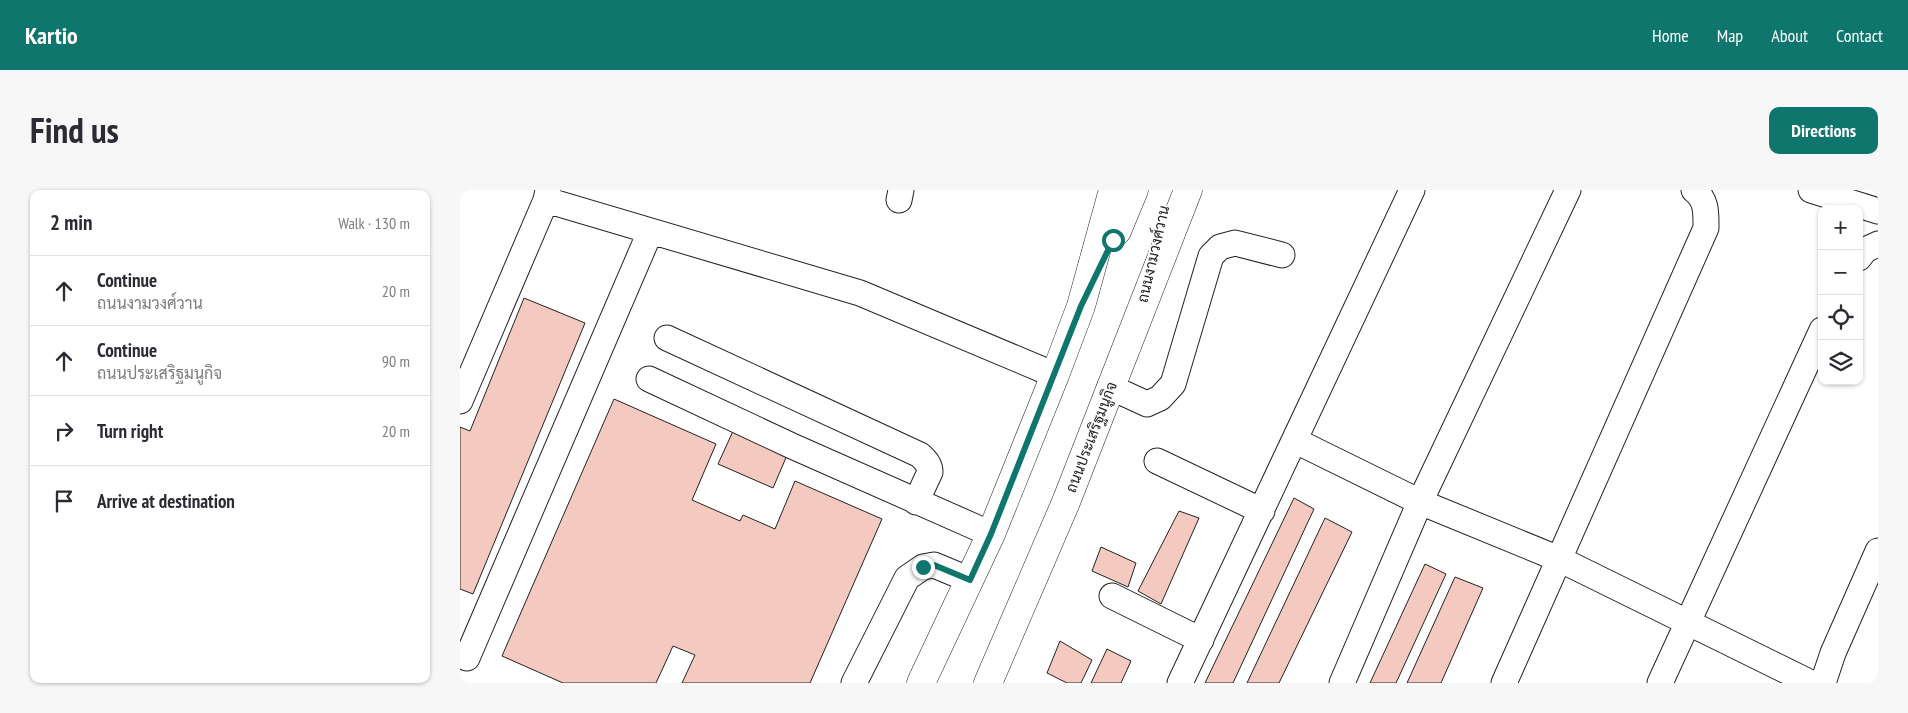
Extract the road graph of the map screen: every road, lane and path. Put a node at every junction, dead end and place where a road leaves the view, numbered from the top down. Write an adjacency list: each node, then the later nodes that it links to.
1 (1113, 190): 15 (main road)
2 (1134, 190): 15 (main road)
3 (1168, 190): 16 (main road, ถนนงามวงศ์วาน)
4 (1188, 190): 16 (main road, ถนนประเสริฐมนูกิจ)
5 (1412, 190): 23 (street)
6 (1568, 190): 26 (street)
7 (1694, 190): 30 (street)
8 (1811, 190): 10 (street)
9 (547, 195): 11 (street); 22 (street)
10 (1878, 211)
11 (650, 232): 19 (street); 35 (street)
12 (1878, 244): 13 (street)
13 (1863, 253)
14 (1282, 255): 21 (street)
15 (1081, 306): 19 (main road)
16 (1139, 318): 21 (main road, ถนนประเสริฐมนูกิจ)
17 (667, 338): 25 (street)
18 (1818, 339): 33 (street)
19 (1054, 375): 28 (main road)
20 (650, 379): 25 (street)
21 (1110, 387): 38 (main road, ถนนประเสริฐมนูกิจ)
22 (460, 402)
23 (1296, 441): 26 (street); 27 (street)
24 (1157, 461): 27 (street)
25 (916, 502): 28 (street)
26 (1420, 502): 30 (street); 40 (street)
27 (1262, 511): 34 (street)
28 (991, 534): 31 (main road)
29 (1878, 551): 44 (street)
30 (1560, 559): 33 (street); 41 (street)
31 (970, 580): 36 (street); 37 (main road)
32 (1112, 596): 34 (street)
33 (1687, 620): 42 (street); 43 (street)
34 (1201, 640): 39 (street)
35 (460, 655)
36 (854, 683)
37 (921, 683)
38 (988, 683)
39 (1180, 683)
40 (1342, 683)
41 (1504, 683)
42 (1660, 683)
43 (1811, 683)
44 (1823, 683)

